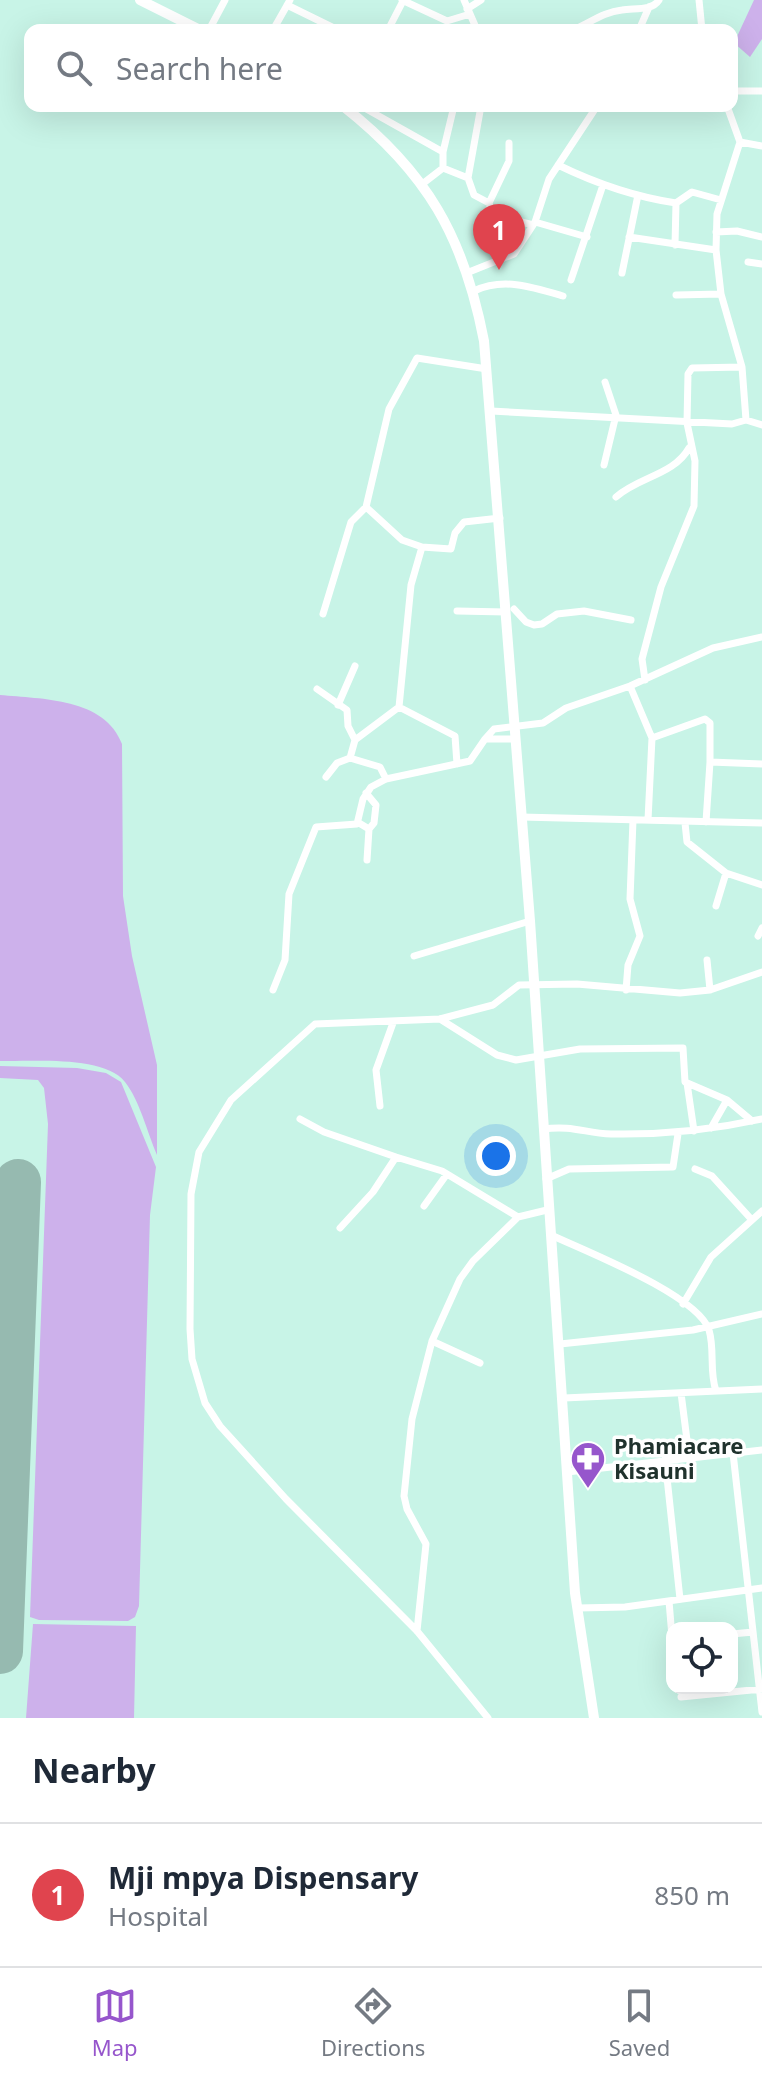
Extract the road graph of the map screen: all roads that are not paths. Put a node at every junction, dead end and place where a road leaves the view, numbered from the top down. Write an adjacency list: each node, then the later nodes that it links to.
1 (140, 0): 9 (main road)
2 (225, 0): 13 (street)
3 (402, 0): 16 (street); 17 (street)
4 (464, 0): 11 (street)
5 (481, 0): 11 (street)
6 (659, 0): 10 (street)
7 (699, 0): 22 (street)
8 (289, 3): 14 (street); 15 (street)
9 (156, 4): 12 (main road)
10 (649, 7): 20 (street); 21 (street)
11 (468, 12): 18 (street); 19 (street)
12 (190, 24)
13 (212, 24)
14 (277, 24)
15 (327, 24)
16 (391, 24)
17 (446, 24)
18 (450, 24)
19 (474, 24)
20 (582, 24)
21 (642, 24)
22 (701, 24)
23 (738, 91): 24 (street)
24 (762, 91)
25 (351, 112): 38 (main road)
26 (372, 112): 34 (street)
27 (453, 112): 34 (street)
28 (480, 112): 37 (street)
29 (593, 112): 35 (street)
30 (729, 112): 31 (street)
31 (740, 142): 33 (street); 41 (street)
32 (509, 143): 42 (street)
33 (762, 146)
34 (443, 152): 36 (street)
35 (558, 165): 39 (street); 44 (street)
36 (443, 168): 37 (street); 38 (street)
37 (468, 178): 42 (street)
38 (421, 185): 53 (main road)
39 (603, 185): 40 (street); 46 (street)
40 (638, 195): 43 (street); 47 (street)
41 (721, 200): 43 (street); 45 (street)
42 (489, 203): 44 (street)
43 (676, 203): 49 (street)
44 (534, 224): 46 (street); 53 (street)
45 (716, 232): 48 (street); 50 (street)
46 (587, 237): 55 (street)
47 (629, 237): 49 (street); 54 (street)
48 (762, 237)
49 (675, 245): 50 (street)
50 (716, 250): 57 (street)
51 (748, 262): 52 (street)
52 (762, 264)
53 (469, 272): 56 (main road)
54 (622, 273)
55 (571, 280)
56 (474, 291): 59 (street); 61 (main road)
57 (721, 294): 58 (street); 60 (street)
58 (676, 295)
59 (563, 296)
60 (742, 367): 65 (street); 66 (street)
61 (487, 369): 63 (main road); 71 (street)
62 (605, 382): 64 (street)
63 (491, 411): 64 (street); 72 (main road)
64 (616, 415): 65 (street); 69 (street)
65 (688, 419): 66 (street); 68 (street)
66 (746, 420): 67 (street)
67 (762, 425)
68 (689, 448): 70 (street); 81 (street)
69 (604, 465)
70 (616, 497)
71 (366, 507): 73 (street); 76 (street)
72 (500, 518): 73 (street); 75 (main road)
73 (422, 547): 85 (street)
74 (457, 611): 75 (street)
75 (506, 612): 78 (main road)
76 (323, 614)
77 (631, 620): 78 (street)
78 (507, 631): 86 (main road)
79 (762, 637): 81 (street)
80 (355, 666): 84 (street)
81 (645, 680): 82 (street)
82 (630, 686): 86 (street); 87 (street)
83 (317, 689): 84 (street)
84 (338, 705): 90 (street)
85 (399, 707): 90 (street); 93 (street)
86 (515, 726): 88 (street); 89 (main road)
87 (652, 738): 92 (street); 100 (street)
88 (485, 739): 89 (street); 93 (street)
89 (516, 739): 98 (main road)
90 (355, 740): 91 (street)
91 (350, 758): 95 (street); 96 (street)
92 (710, 762): 94 (street); 101 (street)
93 (457, 764): 96 (street)
94 (762, 764)
95 (326, 777)
96 (386, 779): 97 (street)
97 (366, 793): 102 (street); 105 (street)
98 (521, 817): 99 (street); 110 (main road)
99 (633, 820): 100 (street); 118 (street)
100 (648, 820): 103 (street)
101 (706, 822): 103 (street); 104 (street)
102 (359, 823): 105 (street); 117 (street)
103 (685, 823): 107 (street)
104 (762, 823)
105 (369, 829): 106 (street)
106 (367, 860)
107 (726, 873): 108 (street); 109 (street)
108 (762, 885)
109 (716, 906)
110 (530, 921): 113 (street); 116 (main road)
111 (762, 928): 112 (street)
112 (758, 936)
113 (414, 956)
114 (707, 960): 119 (street)
115 (762, 972): 119 (street)
116 (533, 983): 118 (street); 120 (street); 122 (main road)
117 (273, 990)
118 (626, 990): 119 (street)
119 (710, 990)
120 (440, 1019): 121 (street); 122 (street)
121 (393, 1023): 125 (street); 165 (street)
122 (538, 1059): 123 (street); 130 (main road)
123 (687, 1083): 124 (street); 131 (street)
124 (727, 1100): 128 (street); 129 (street)
125 (380, 1106)
126 (300, 1119): 133 (street)
127 (762, 1119): 128 (street)
128 (752, 1121): 129 (street)
129 (711, 1128): 131 (street)
130 (543, 1129): 132 (street); 136 (main road)
131 (694, 1131): 132 (street)
132 (678, 1134): 136 (street)
133 (396, 1157): 135 (street); 142 (street)
134 (695, 1169): 141 (street)
135 (447, 1174): 137 (street); 140 (street)
136 (546, 1179): 138 (main road)
137 (424, 1206)
138 (547, 1210): 140 (street); 143 (main road)
139 (762, 1211): 141 (street)
140 (518, 1217): 147 (street)
141 (752, 1220): 144 (street)
142 (340, 1228)
143 (551, 1235): 144 (street); 148 (main road)
144 (683, 1304): 146 (street)
145 (762, 1314): 146 (street)
146 (708, 1327): 148 (street); 151 (street)
147 (432, 1341): 149 (street); 165 (street)
148 (560, 1344): 153 (main road)
149 (480, 1363)
150 (762, 1389): 151 (street)
151 (716, 1391): 152 (street)
152 (681, 1393): 153 (street); 156 (street)
153 (564, 1398): 158 (main road)
154 (762, 1450): 155 (street)
155 (733, 1453): 156 (street); 160 (street)
156 (689, 1456): 157 (street)
157 (665, 1459): 158 (street); 161 (street)
158 (567, 1472): 163 (main road)
159 (762, 1588): 160 (street)
160 (748, 1589): 161 (street); 166 (street)
161 (680, 1599): 162 (street)
162 (669, 1601): 163 (street); 164 (street)
163 (578, 1608): 173 (main road)
164 (671, 1622)
165 (417, 1631): 172 (street)
166 (753, 1632): 167 (street); 168 (street)
167 (738, 1633)
168 (759, 1654): 169 (street)
169 (761, 1689): 170 (street); 171 (street)
170 (681, 1697)
171 (762, 1712)
172 (488, 1718)
173 (594, 1718)

